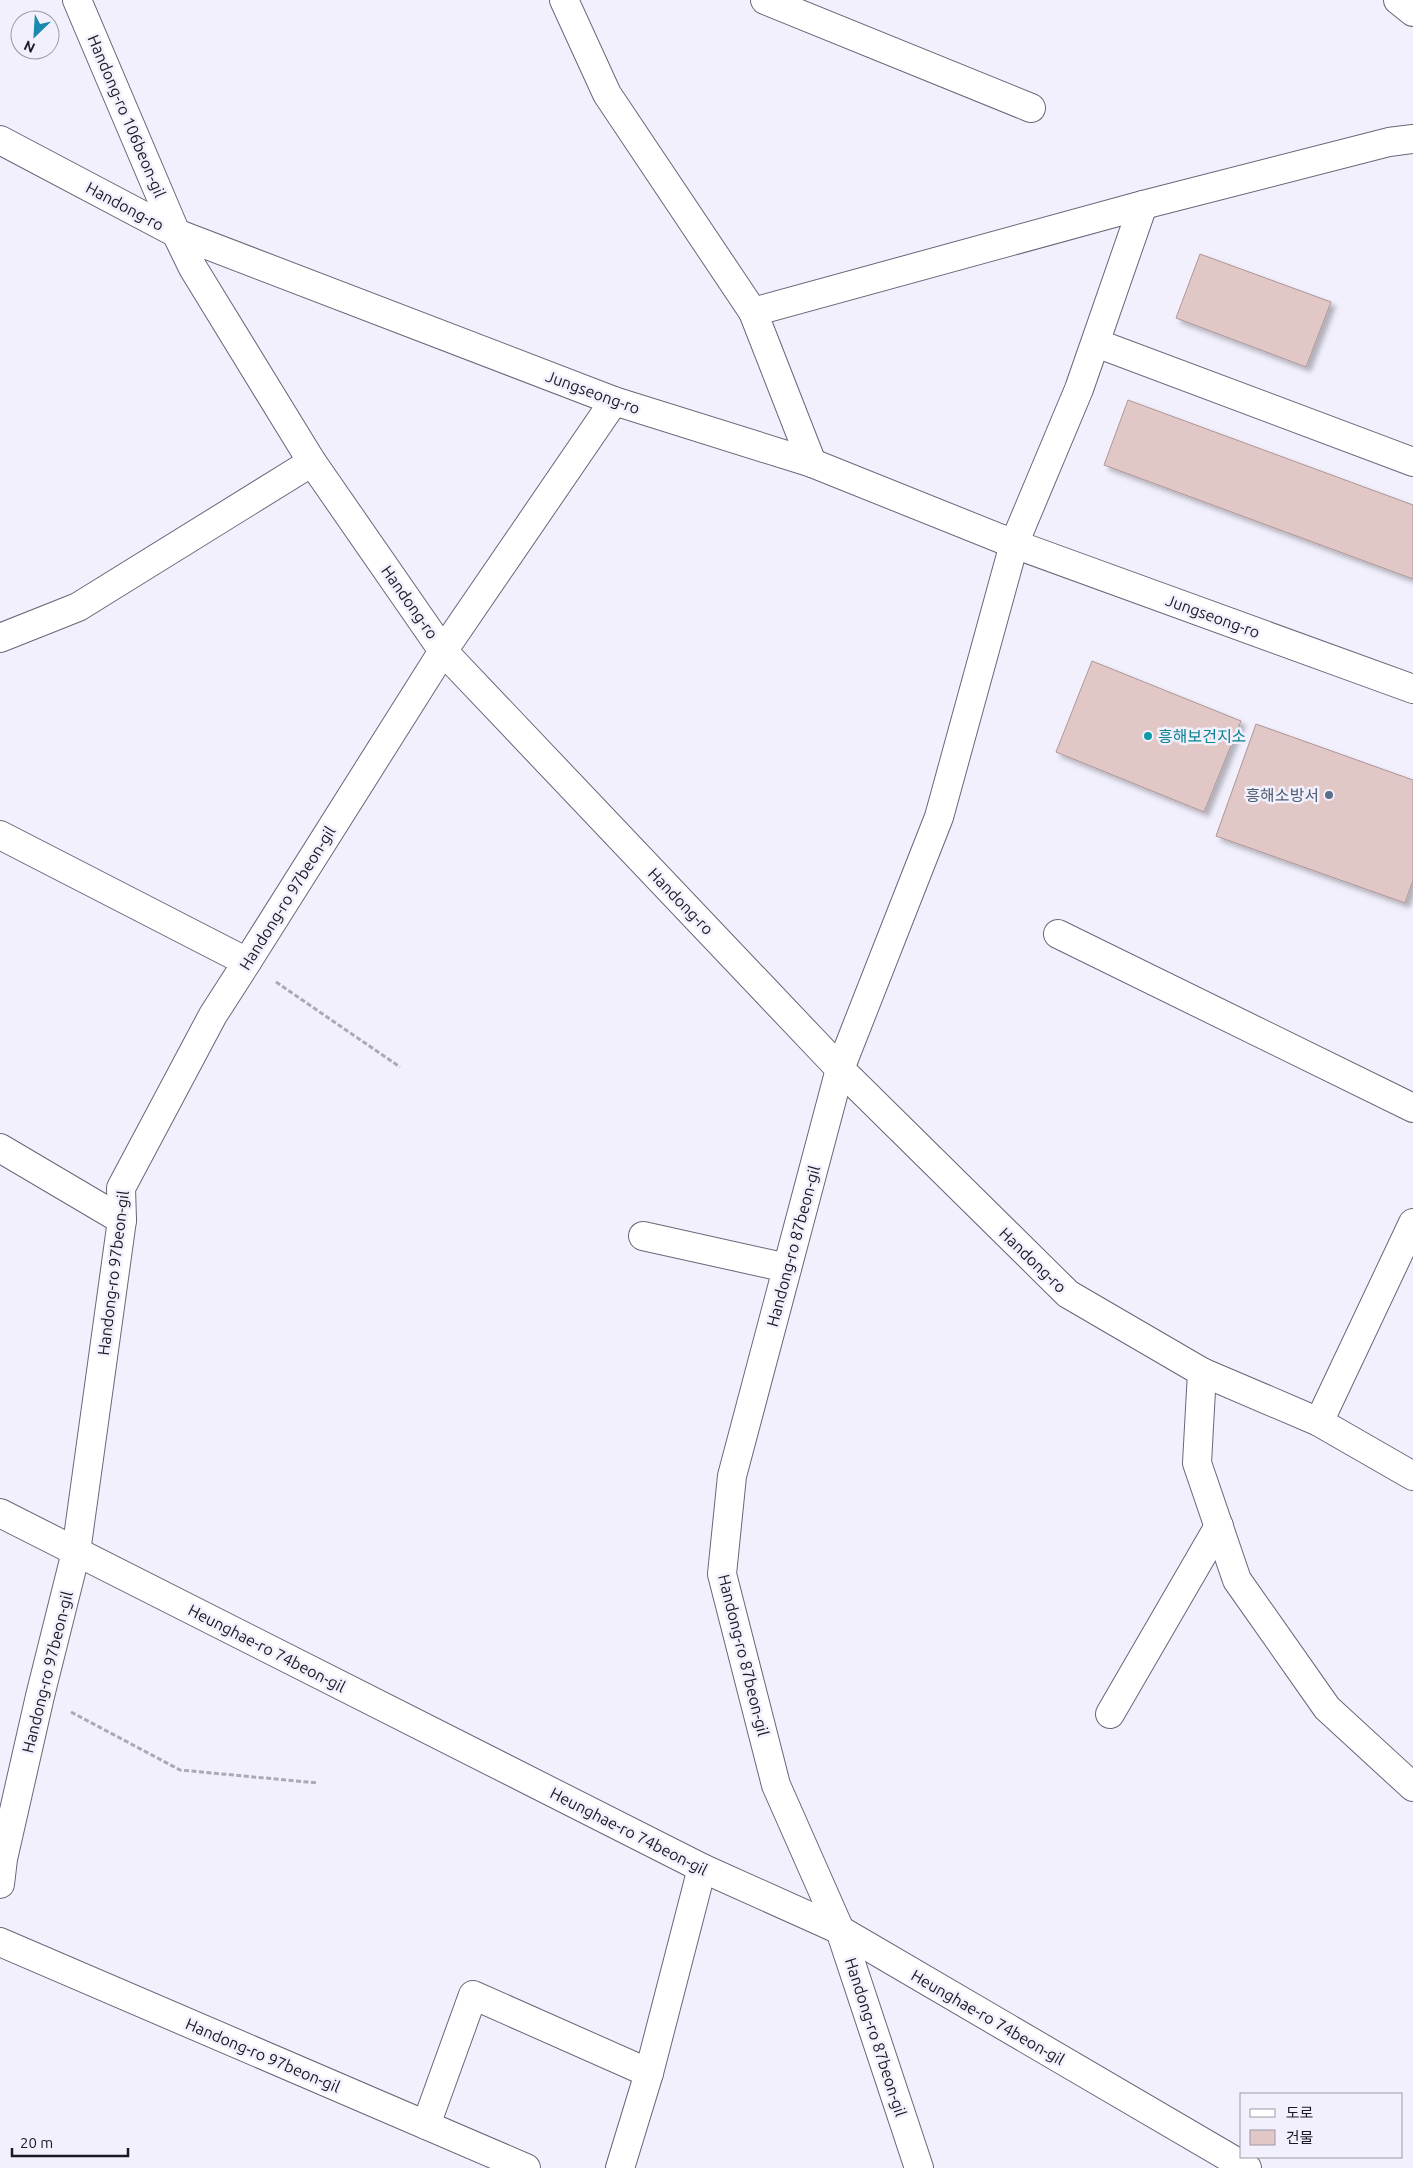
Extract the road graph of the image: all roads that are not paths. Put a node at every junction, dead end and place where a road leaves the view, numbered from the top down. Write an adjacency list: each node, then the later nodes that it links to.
1 (78, 0): 10 (street, Handong-ro 106beon-gil)
2 (564, 0): 11 (street)
3 (765, 0): 6 (street)
4 (1398, 0): 5 (street)
5 (1413, 12)
6 (1031, 108)
7 (1413, 139): 9 (street)
8 (0, 140): 10 (street, Handong-ro)
9 (1143, 205): 11 (street); 12 (street)
10 (176, 233): 13 (street, Jungseong-ro); 14 (street, Handong-ro)
11 (753, 312): 16 (street)
12 (1096, 343): 15 (street); 17 (street)
13 (614, 401): 16 (street, Jungseong-ro); 19 (street, Handong-ro 97beon-gil)
14 (312, 462): 18 (street); 19 (street, Handong-ro)
15 (1413, 462)
16 (812, 463): 17 (street, Jungseong-ro)
17 (1014, 544): 20 (street, Jungseong-ro); 24 (street)
18 (0, 638)
19 (443, 651): 23 (street, Handong-ro 97beon-gil); 24 (street, Handong-ro)
20 (1413, 689)
21 (0, 834): 23 (street)
22 (1058, 934): 25 (street)
23 (247, 962): 27 (street, Handong-ro 97beon-gil)
24 (840, 1069): 30 (street, Handong-ro 87beon-gil); 31 (street, Handong-ro)
25 (1413, 1108)
26 (0, 1148): 27 (street)
27 (122, 1220): 36 (street, Handong-ro 97beon-gil)
28 (1413, 1223): 32 (street)
29 (642, 1236): 30 (street)
30 (787, 1268): 41 (street, Handong-ro 87beon-gil)
31 (1202, 1372): 32 (street, Handong-ro); 35 (street)
32 (1319, 1422): 33 (street, Handong-ro)
33 (1413, 1476)
34 (0, 1513): 36 (street, Heunghae-ro 74beon-gil)
35 (1219, 1526): 37 (street); 38 (street)
36 (76, 1552): 39 (street, Heunghae-ro 74beon-gil); 40 (street, Handong-ro 97beon-gil)
37 (1110, 1714)
38 (1413, 1787)
39 (702, 1868): 41 (street, Heunghae-ro 74beon-gil); 43 (street)
40 (0, 1884)
41 (840, 1930): 47 (street, Handong-ro 87beon-gil); 48 (street, Heunghae-ro 74beon-gil)
42 (0, 1942): 44 (street, Handong-ro 97beon-gil)
43 (649, 2073): 44 (street); 46 (street)
44 (426, 2125): 45 (street, Handong-ro 97beon-gil)
45 (526, 2168)
46 (620, 2168)
47 (919, 2168)
48 (1247, 2168)

